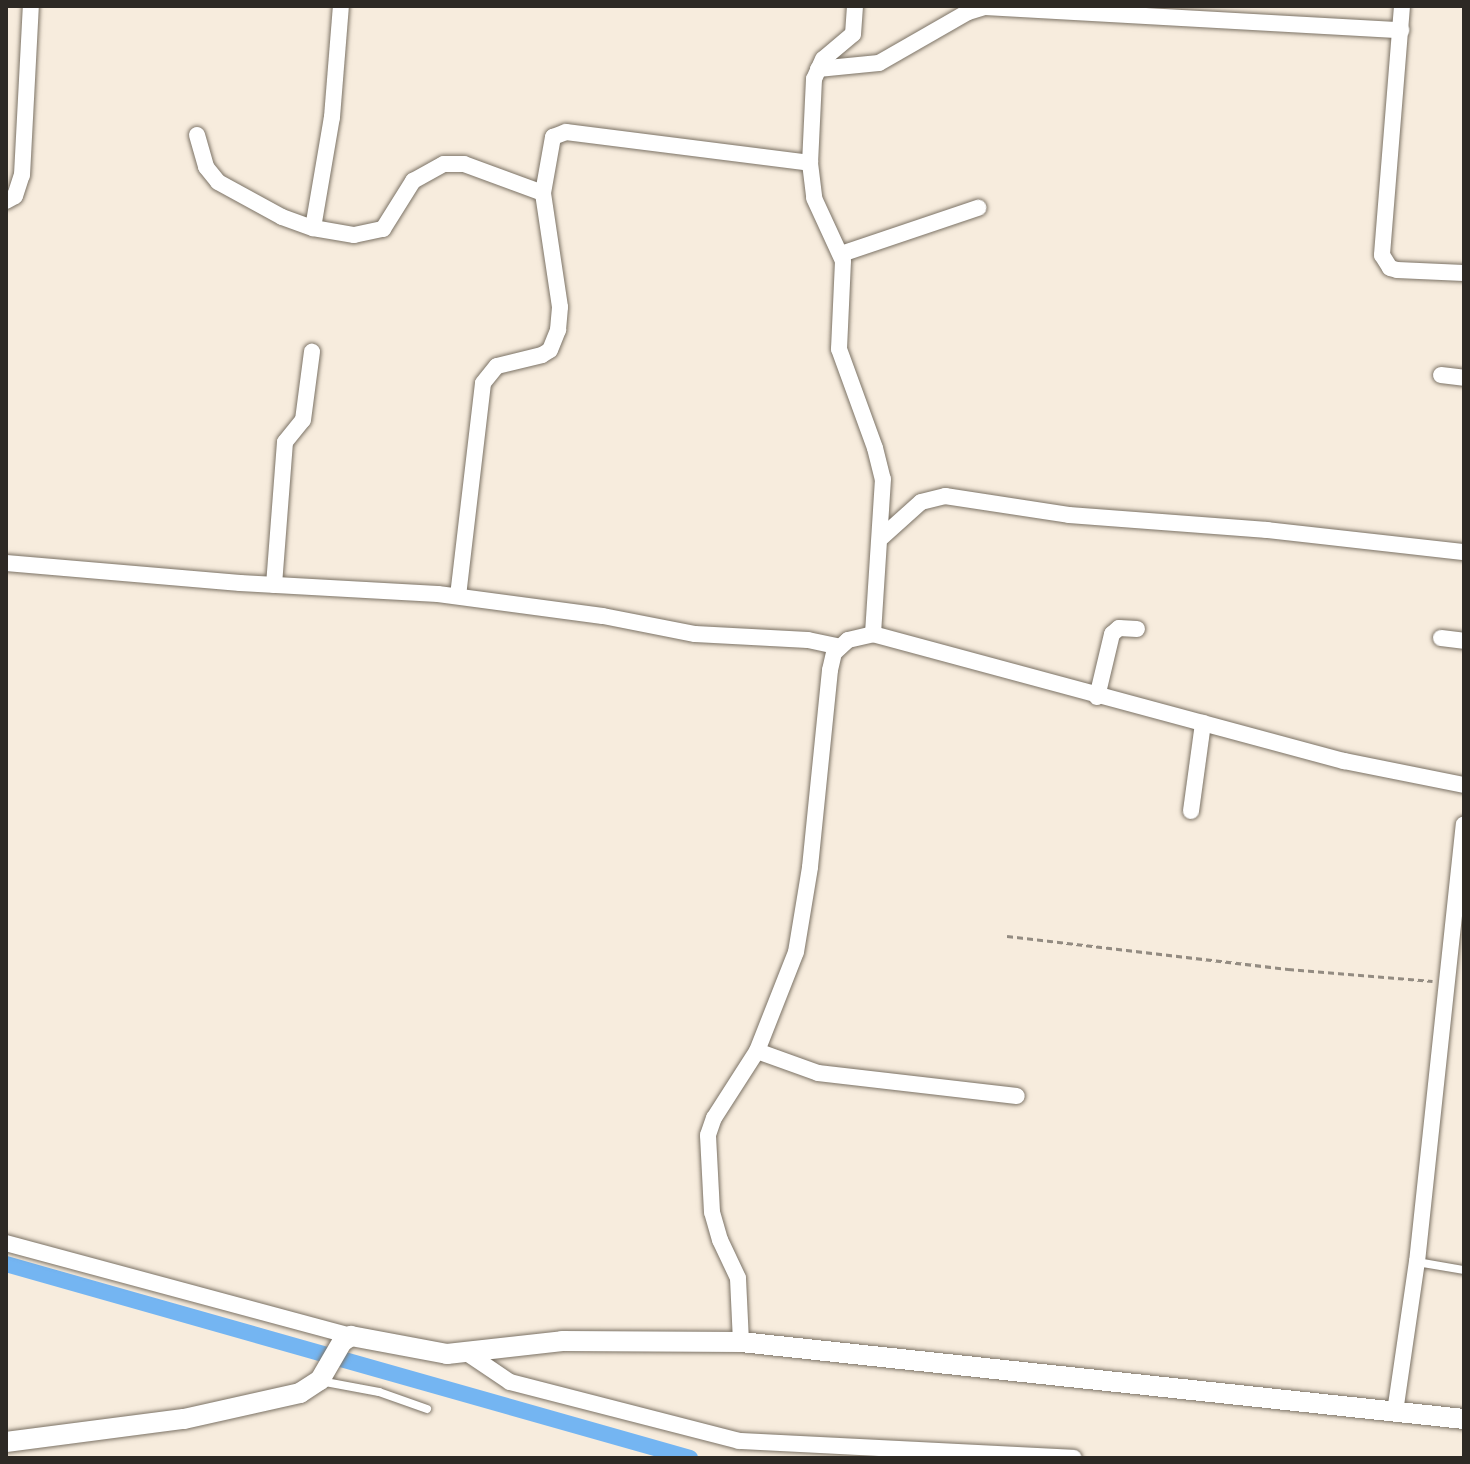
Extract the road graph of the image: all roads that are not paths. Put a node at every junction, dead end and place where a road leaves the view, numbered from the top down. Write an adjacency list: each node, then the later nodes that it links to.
1 (31, 6): 10 (street)
2 (341, 6): 12 (street)
3 (855, 6): 6 (street)
4 (1402, 6): 5 (street)
5 (1401, 30): 6 (street); 14 (street)
6 (818, 69): 8 (street)
7 (197, 135): 12 (street)
8 (810, 163): 9 (street); 13 (street)
9 (543, 193): 12 (street); 22 (street)
10 (6, 201)
11 (978, 208): 13 (street)
12 (313, 228)
13 (841, 254): 18 (street)
14 (1464, 273)
15 (312, 352): 21 (street)
16 (1441, 375): 17 (street)
17 (1464, 378)
18 (882, 537): 19 (street); 24 (street)
19 (1464, 552)
20 (6, 563): 21 (street)
21 (274, 585): 22 (street)
22 (458, 596): 27 (street)
23 (1137, 629): 28 (street)
24 (873, 634): 27 (street); 28 (street)
25 (1441, 638): 26 (street)
26 (1464, 641)
27 (840, 647): 33 (street)
28 (1097, 697): 29 (street)
29 (1203, 723): 30 (street); 31 (street)
30 (1464, 785)
31 (1191, 811)
32 (1464, 825): 36 (street)
33 (757, 1051): 34 (street); 39 (street)
34 (1017, 1096)
35 (6, 1243): 38 (street)
36 (1417, 1262): 37 (lane); 43 (street)
37 (1464, 1270)
38 (347, 1339): 40 (street); 41 (street)
39 (741, 1342): 40 (street); 43 (street)
40 (467, 1353): 46 (street)
41 (323, 1376): 42 (lane); 45 (street)
42 (427, 1409)
43 (1395, 1412): 44 (street)
44 (1464, 1419)
45 (6, 1442)
46 (1074, 1458)

